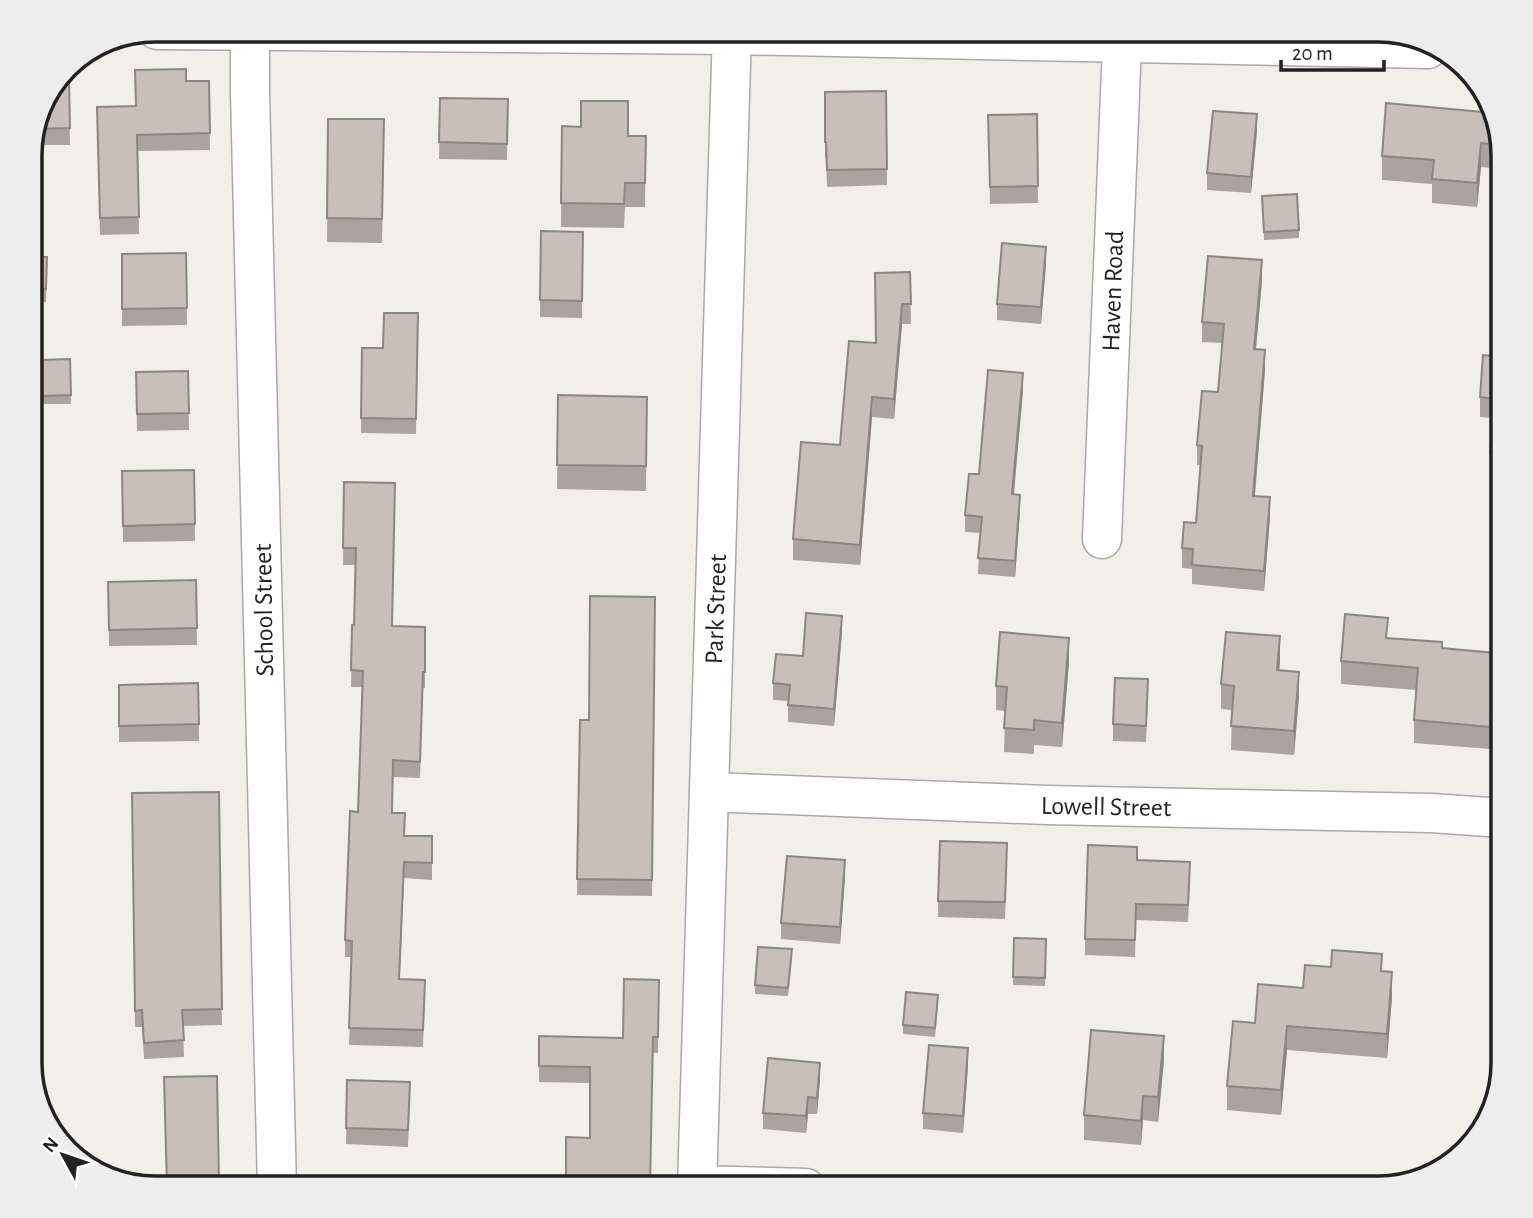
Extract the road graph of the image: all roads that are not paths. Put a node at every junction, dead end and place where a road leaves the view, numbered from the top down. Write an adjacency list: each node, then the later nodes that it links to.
1 (250, 42): 9 (street, School Street)
2 (732, 42): 7 (street, Park Street)
3 (1051, 42): 4 (street)
4 (1122, 44): 5 (street); 6 (street, Haven Road)
5 (1416, 49)
6 (1101, 539)
7 (709, 792): 8 (street, Lowell Street); 10 (street, Park Street)
8 (1491, 817)
9 (277, 1176)
10 (697, 1176)

